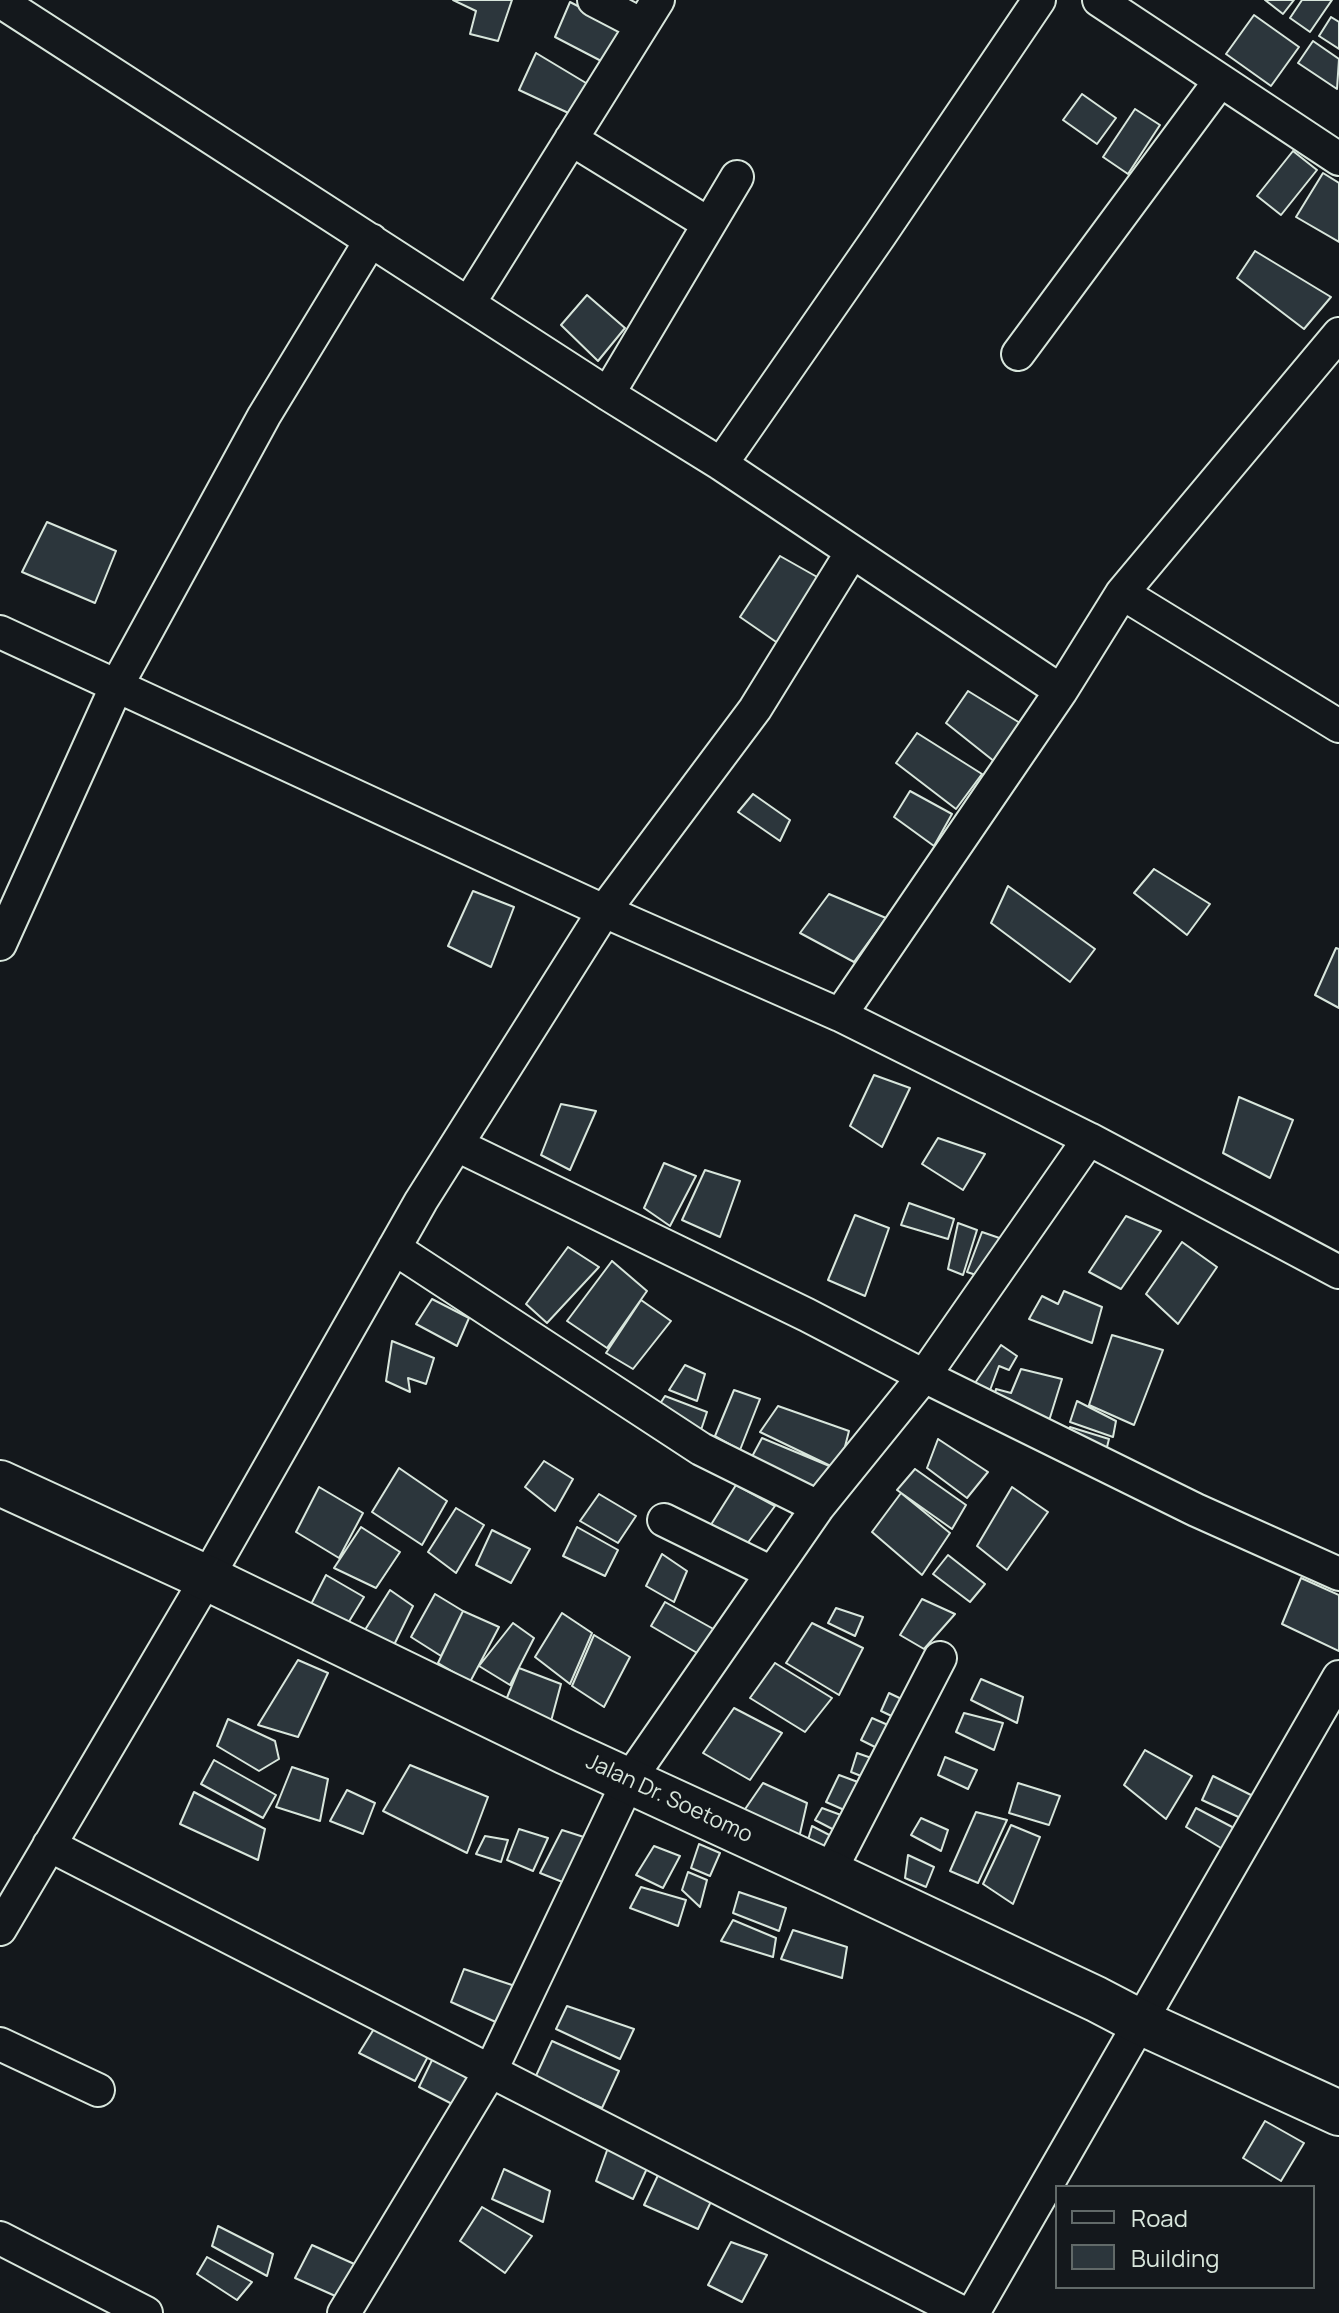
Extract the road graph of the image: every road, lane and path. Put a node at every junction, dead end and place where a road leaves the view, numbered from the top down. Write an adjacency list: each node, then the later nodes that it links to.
1 (594, 0): 5 (street)
2 (1039, 0): 16 (street)
3 (0, 1): 11 (street)
4 (1110, 3): 6 (street)
5 (650, 12): 7 (street)
6 (1220, 81): 8 (street); 14 (street)
7 (571, 139): 10 (street); 12 (street)
8 (1339, 159)
9 (737, 177): 10 (street)
10 (709, 224): 15 (street)
11 (371, 240): 12 (street); 20 (street)
12 (469, 303): 15 (street)
13 (1339, 334): 18 (street)
14 (1018, 354)
15 (608, 394): 16 (street)
16 (721, 464): 17 (street)
17 (852, 552): 21 (street); 23 (street)
18 (1122, 593): 21 (street); 22 (street)
19 (0, 632): 20 (street)
20 (117, 685): 23 (street); 24 (street)
21 (1061, 691): 25 (street)
22 (1339, 726)
23 (604, 911): 25 (street); 27 (street)
24 (0, 944)
25 (840, 1015): 26 (street)
26 (1089, 1139): 29 (street); 30 (street)
27 (457, 1145): 28 (street); 30 (street)
28 (394, 1248): 32 (street); 36 (street)
29 (1339, 1272)
30 (924, 1376): 32 (street); 35 (street)
31 (0, 1483): 36 (street, Jalan Dr. Soetomo)
32 (818, 1507): 34 (street)
33 (664, 1520): 34 (street)
34 (772, 1573): 39 (street)
35 (1339, 1574)
36 (207, 1578): 39 (street, Jalan Dr. Soetomo); 40 (street)
37 (940, 1658): 41 (street)
38 (1339, 1677): 43 (street)
39 (629, 1780): 41 (street, Jalan Dr. Soetomo); 45 (street)
40 (49, 1845): 42 (street); 45 (street)
41 (829, 1873): 43 (street, Jalan Dr. Soetomo)
42 (0, 1929)
43 (1140, 2022): 47 (street, Jalan Dr. Soetomo); 52 (street)
44 (0, 2044): 46 (street)
45 (491, 2070): 50 (street); 51 (street)
46 (98, 2090)
47 (1339, 2113)
48 (0, 2238): 49 (street)
49 (146, 2313)
50 (344, 2313)
51 (963, 2313)
52 (973, 2313)

